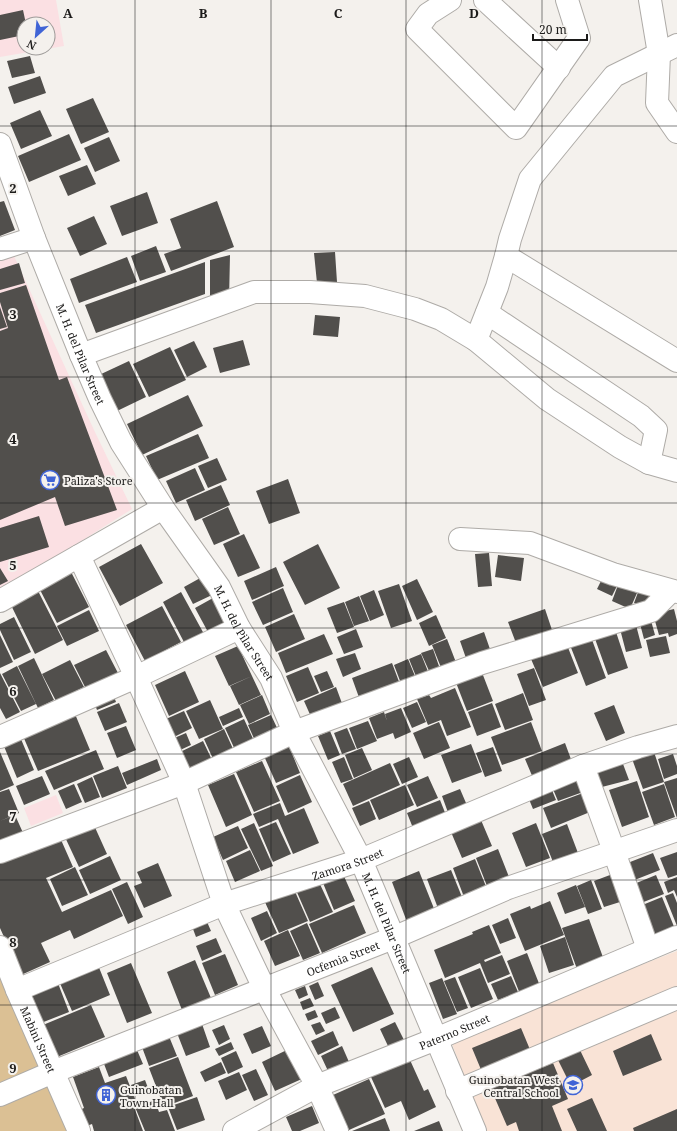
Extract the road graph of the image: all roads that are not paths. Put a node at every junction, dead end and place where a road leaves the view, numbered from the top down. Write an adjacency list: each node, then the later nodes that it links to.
1 (450, 0): 6 (street)
2 (485, 0): 6 (street)
3 (568, 0): 6 (street)
4 (650, 0): 5 (street)
5 (668, 49): 7 (street); 11 (street)
6 (559, 68)
7 (677, 132)
8 (0, 144): 9 (street, M. H. del Pilar Street)
9 (34, 238): 10 (street); 14 (street, M. H. del Pilar Street)
10 (0, 249)
11 (506, 256): 12 (street); 15 (street)
12 (487, 313): 13 (street); 16 (street)
13 (476, 340): 14 (street); 16 (street)
14 (81, 355): 18 (street, M. H. del Pilar Street)
15 (677, 361)
16 (649, 463): 17 (street)
17 (677, 471)
18 (163, 508): 20 (street); 23 (street, M. H. del Pilar Street)
19 (460, 540): 21 (street)
20 (79, 556): 22 (street); 24 (street)
21 (674, 591): 25 (street)
22 (0, 601)
23 (239, 628): 24 (street); 25 (street, M. H. del Pilar Street)
24 (136, 676): 27 (street); 29 (street)
25 (294, 732): 29 (street); 33 (street, M. H. del Pilar Street)
26 (677, 736): 28 (street, Zamora Street)
27 (0, 737)
28 (583, 766): 31 (street); 33 (street, Zamora Street)
29 (184, 783): 32 (street); 34 (street)
30 (677, 830): 31 (street, Ocfemia Street)
31 (614, 851): 36 (street, Ocfemia Street); 38 (street)
32 (0, 852)
33 (361, 860): 34 (street, Zamora Street); 36 (street, M. H. del Pilar Street)
34 (224, 904): 39 (street); 40 (street, Zamora Street)
35 (677, 937): 38 (street, Paterno Street)
36 (393, 938): 39 (street, Ocfemia Street); 42 (street, M. H. del Pilar Street)
37 (0, 947): 40 (street, Mabini Street)
38 (648, 949): 42 (street, Paterno Street)
39 (264, 988): 43 (street, Ocfemia Street); 44 (street)
40 (17, 990): 43 (street, Mabini Street)
41 (677, 998): 45 (street)
42 (436, 1039): 44 (street, Paterno Street); 45 (street, M. H. del Pilar Street)
43 (53, 1072): 46 (street, Ocfemia Street); 47 (street, Mabini Street)
44 (317, 1086): 48 (street, Paterno Street); 49 (street)
45 (457, 1091): 50 (street, M. H. del Pilar Street)
46 (0, 1094)
47 (79, 1131)
48 (234, 1131)
49 (337, 1131)
50 (475, 1131)

